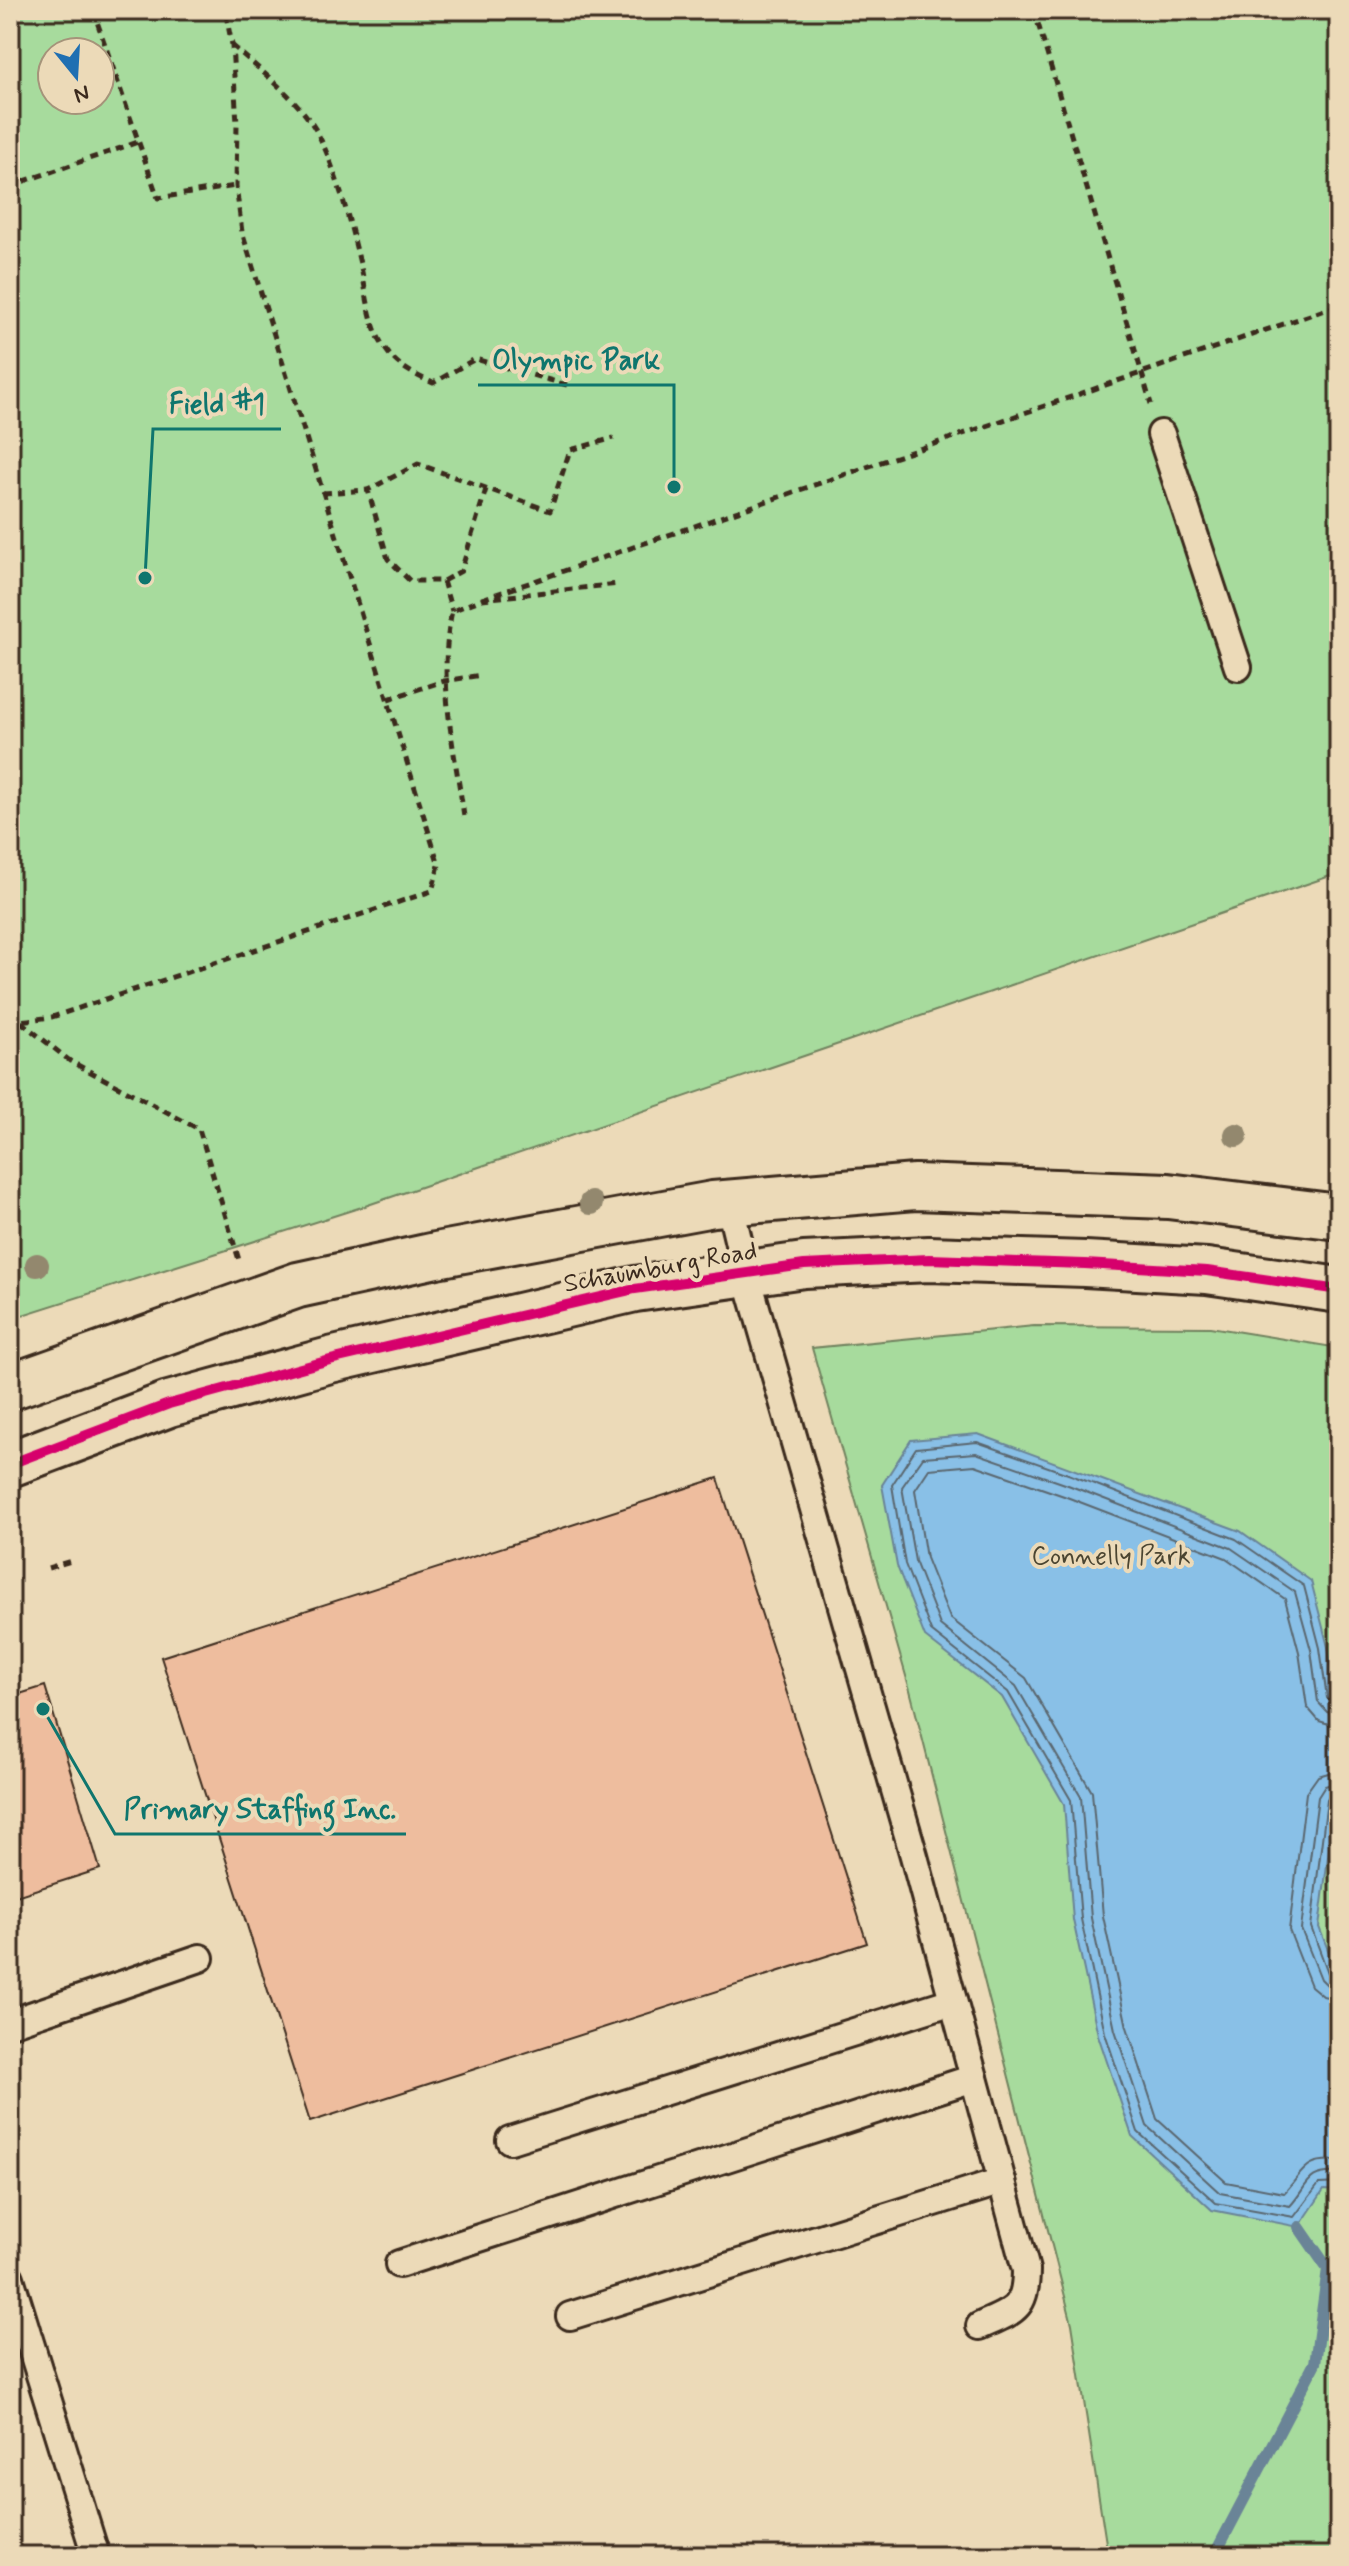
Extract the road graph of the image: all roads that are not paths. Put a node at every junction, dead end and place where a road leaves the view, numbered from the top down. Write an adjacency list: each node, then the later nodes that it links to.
1 (1161, 434): 2 (lane)
2 (1238, 667)
3 (729, 1202): 4 (street, Schaumburg Road); 5 (lane); 7 (street, Schaumburg Road)
4 (1339, 1217)
5 (746, 1273): 6 (street, Schaumburg Road); 8 (street, Schaumburg Road); 10 (lane)
6 (1339, 1290)
7 (10, 1387)
8 (10, 1464)
9 (200, 1958): 11 (lane)
10 (953, 2001): 12 (lane); 13 (lane)
11 (10, 2023)
12 (974, 2078): 14 (lane); 15 (lane)
13 (510, 2140)
14 (1002, 2181): 17 (lane); 18 (lane)
15 (399, 2264)
16 (10, 2278): 19 (lane)
17 (570, 2316)
18 (980, 2326)
19 (96, 2556)

